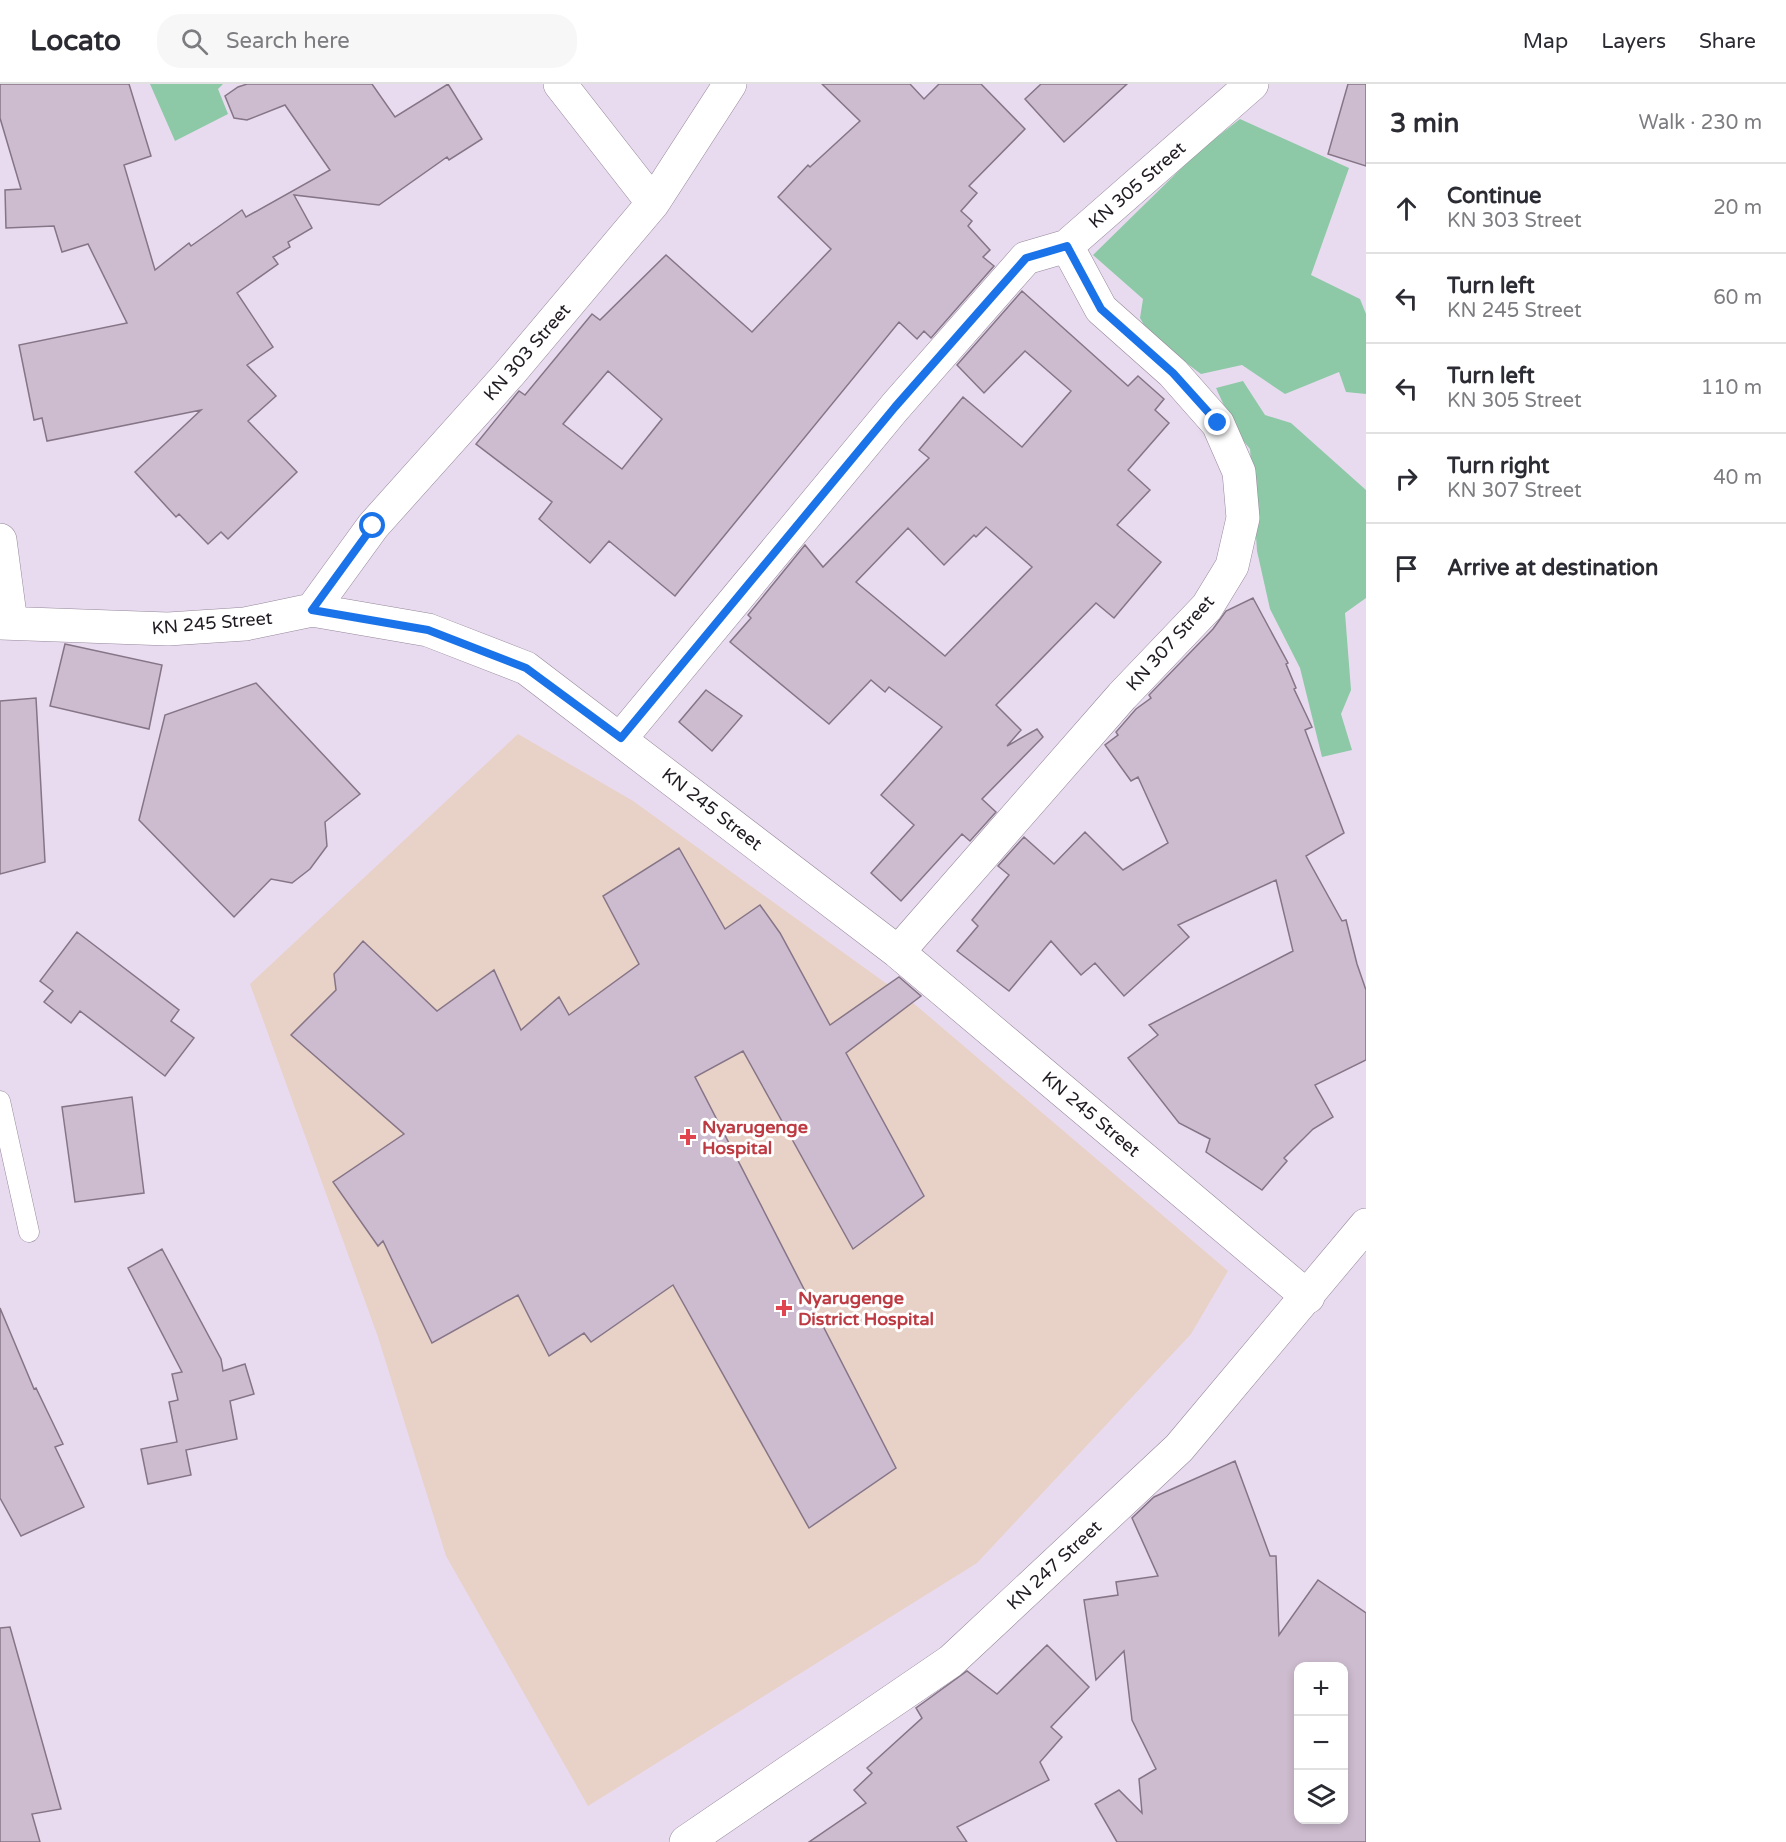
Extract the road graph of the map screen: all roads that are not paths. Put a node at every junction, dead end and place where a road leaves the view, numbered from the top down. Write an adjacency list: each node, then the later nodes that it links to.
1 (560, 84): 4 (street)
2 (730, 84): 4 (street, KN 303 Street)
3 (1252, 84): 5 (street, KN 305 Street)
4 (652, 203): 7 (street, KN 303 Street)
5 (1067, 246): 9 (street, KN 305 Street); 10 (street, KN 307 Street)
6 (0, 540): 8 (street)
7 (312, 610): 8 (street, KN 245 Street); 9 (street, KN 245 Street)
8 (5, 623)
9 (621, 738): 10 (street, KN 245 Street)
10 (898, 952): 14 (street, KN 245 Street)
11 (0, 1101): 13 (lane)
12 (1366, 1225): 14 (street, KN 247 Street)
13 (28, 1232)
14 (1308, 1297): 15 (street, KN 247 Street)
15 (686, 1842)

